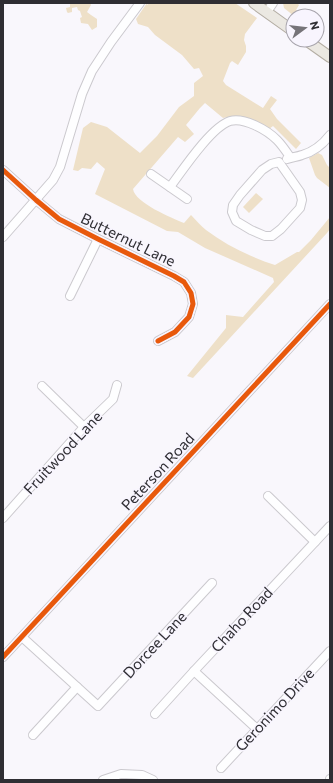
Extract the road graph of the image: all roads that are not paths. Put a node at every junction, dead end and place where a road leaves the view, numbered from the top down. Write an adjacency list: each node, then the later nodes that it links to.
1 (140, 3): 15 (street)
2 (254, 3): 4 (main road)
3 (273, 3): 4 (street)
4 (267, 12): 5 (main road)
5 (285, 25)
6 (317, 48): 7 (main road)
7 (330, 57)
8 (330, 135): 9 (street)
9 (290, 157): 10 (street); 13 (street)
10 (279, 162): 10 (street)
11 (3, 170): 15 (street, Butternut Lane)
12 (151, 174): 13 (street)
13 (170, 187): 14 (street)
14 (187, 199)
15 (36, 200): 16 (street); 17 (street, Butternut Lane)
16 (3, 237)
17 (98, 239): 18 (street); 20 (street, Butternut Lane)
18 (70, 296)
19 (330, 304): 29 (street, Peterson Road)
20 (158, 341)
21 (117, 385): 23 (street, Fruitwood Lane)
22 (42, 386): 23 (street)
23 (84, 427): 25 (street, Fruitwood Lane)
24 (268, 496): 27 (street)
25 (3, 518)
26 (330, 526): 27 (street, Chaho Road)
27 (315, 542): 32 (street, Chaho Road)
28 (212, 583): 33 (street, Dorcee Lane)
29 (22, 637): 31 (street, Peterson Road); 33 (street)
30 (330, 651): 35 (street, Geronimo Drive)
31 (3, 657)
32 (194, 671): 34 (street, Chaho Road); 35 (street)
33 (77, 687): 36 (street)
34 (155, 714)
35 (257, 729): 37 (street, Geronimo Drive)
36 (33, 735)
37 (221, 768)
38 (103, 780): 39 (street)
39 (153, 780)

